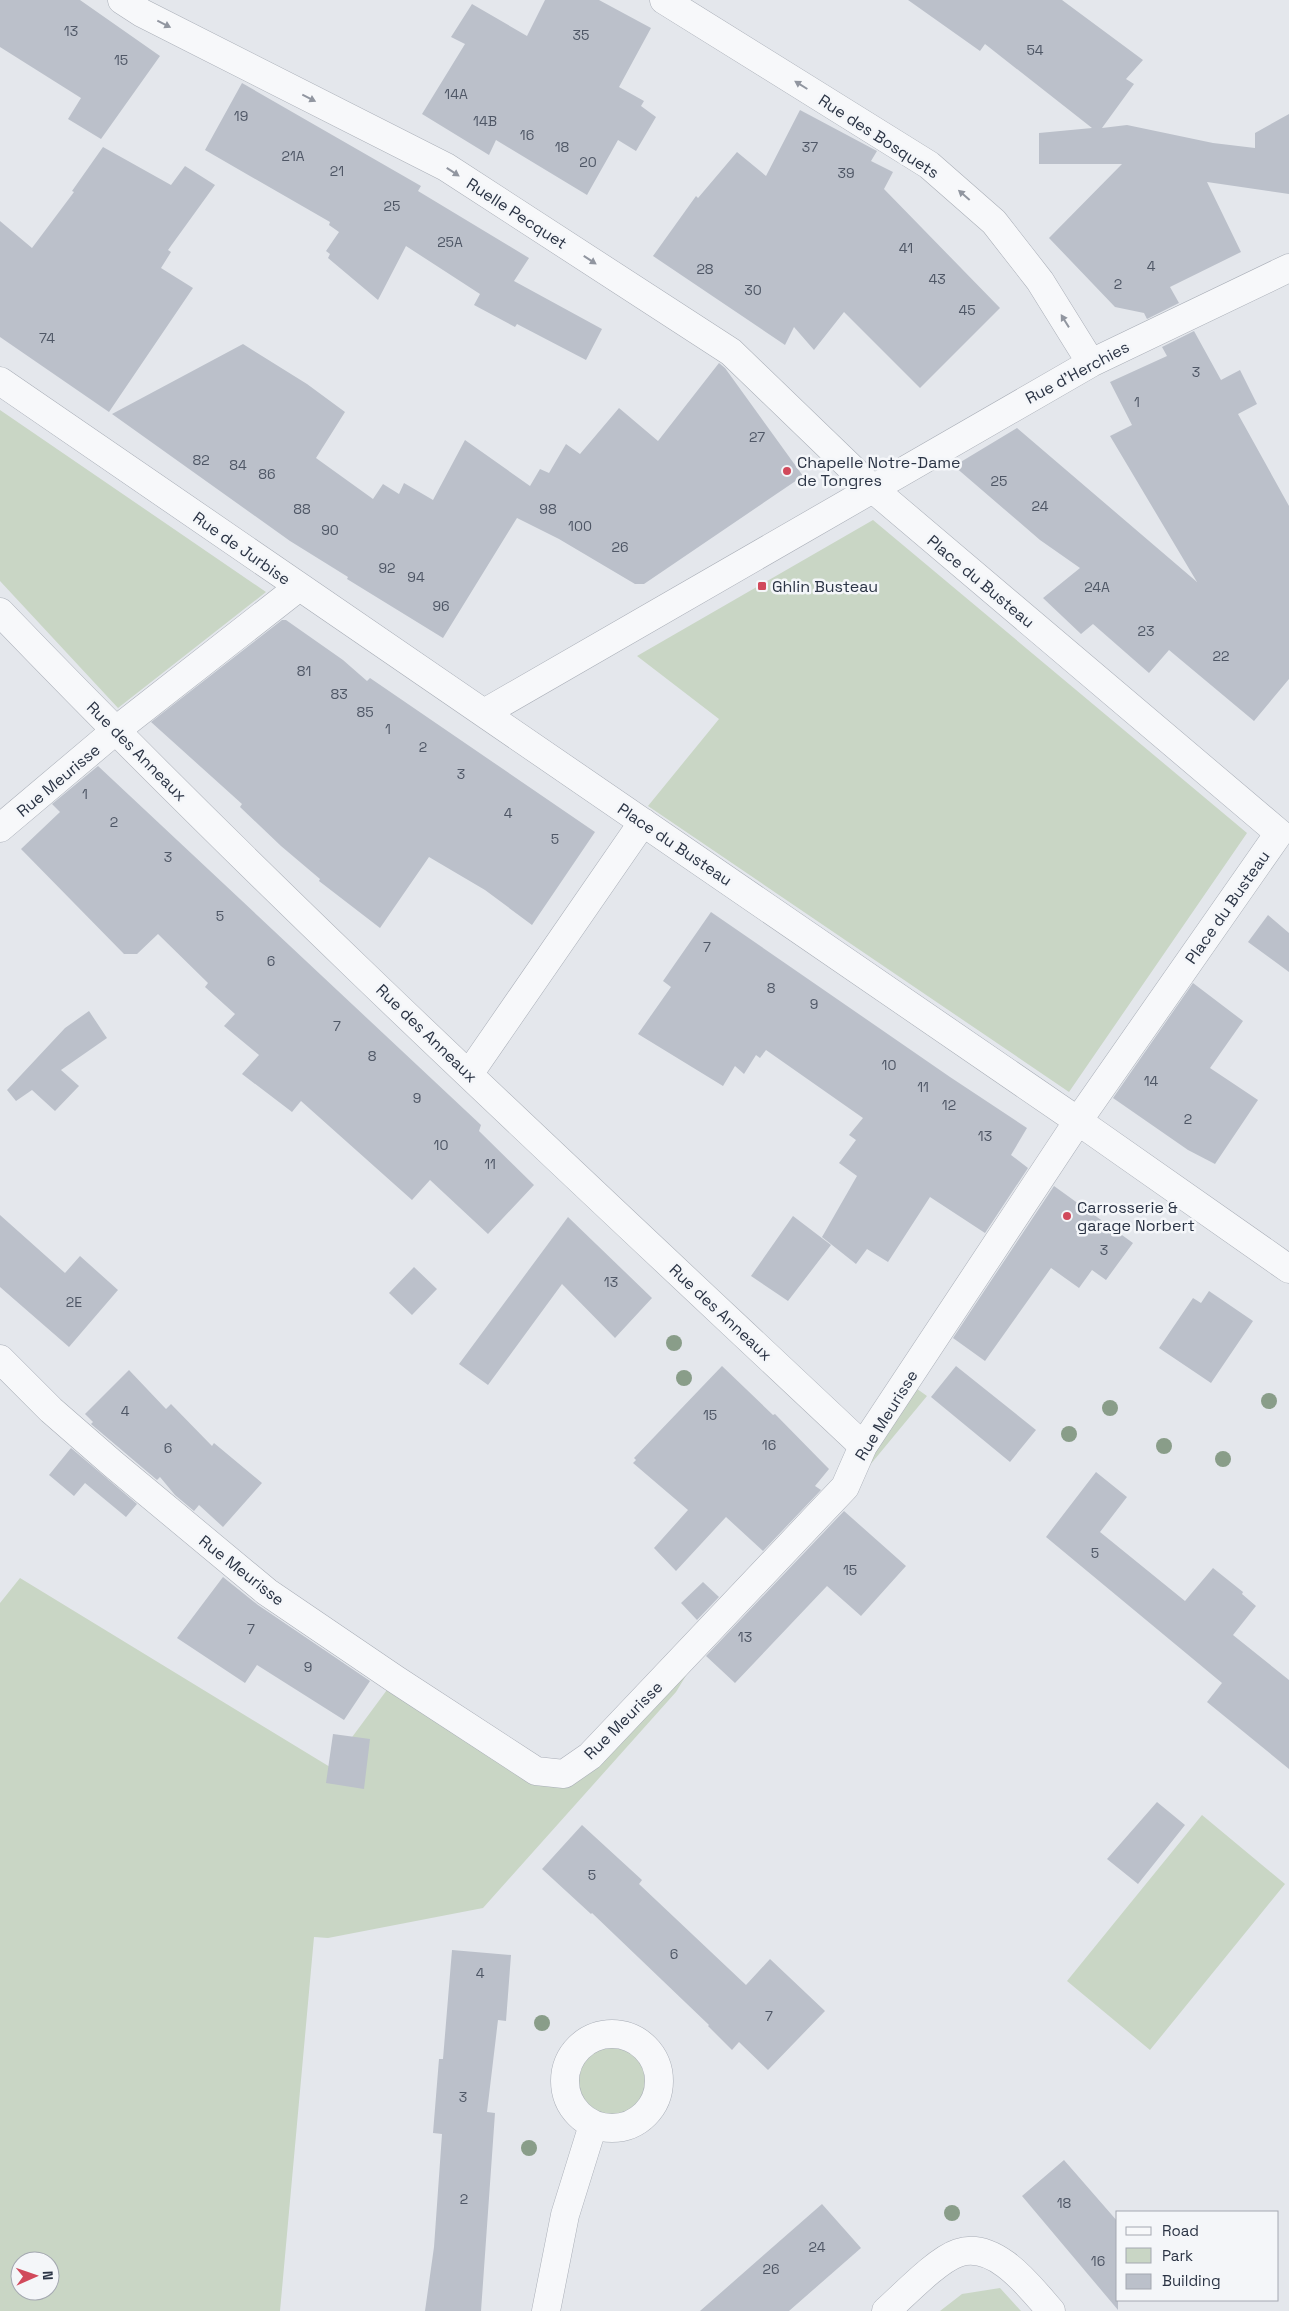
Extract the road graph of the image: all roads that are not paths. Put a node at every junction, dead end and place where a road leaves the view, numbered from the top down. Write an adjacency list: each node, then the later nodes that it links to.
1 (122, 0): 6 (street, Ruelle Pecquet, one-way to 6)
2 (664, 0): 4 (street, Rue des Bosquets, one-way to 2)
3 (1289, 268): 4 (street, Rue d'Herchies)
4 (1090, 363): 6 (street, Rue d'Herchies)
5 (0, 381): 7 (street, Rue de Jurbise)
6 (872, 488): 9 (street); 13 (street, Place du Busteau)
7 (299, 587): 9 (street, Rue de Jurbise); 10 (street, Rue Meurisse)
8 (0, 612): 10 (street, Rue des Anneaux)
9 (484, 713): 11 (street, Place du Busteau)
10 (115, 731): 12 (street, Rue Meurisse); 14 (street, Rue des Anneaux)
11 (643, 822): 14 (street); 15 (street, Place du Busteau)
12 (0, 828)
13 (1284, 837): 15 (street, Place du Busteau)
14 (469, 1074): 18 (street, Rue des Anneaux)
15 (1078, 1121): 16 (street); 18 (street, Rue Meurisse)
16 (1289, 1269)
17 (0, 1359): 18 (street, Rue Meurisse)
18 (863, 1446)
19 (593, 2125): 20 (street)
20 (546, 2311)
21 (886, 2311): 22 (street)
22 (1051, 2311)

